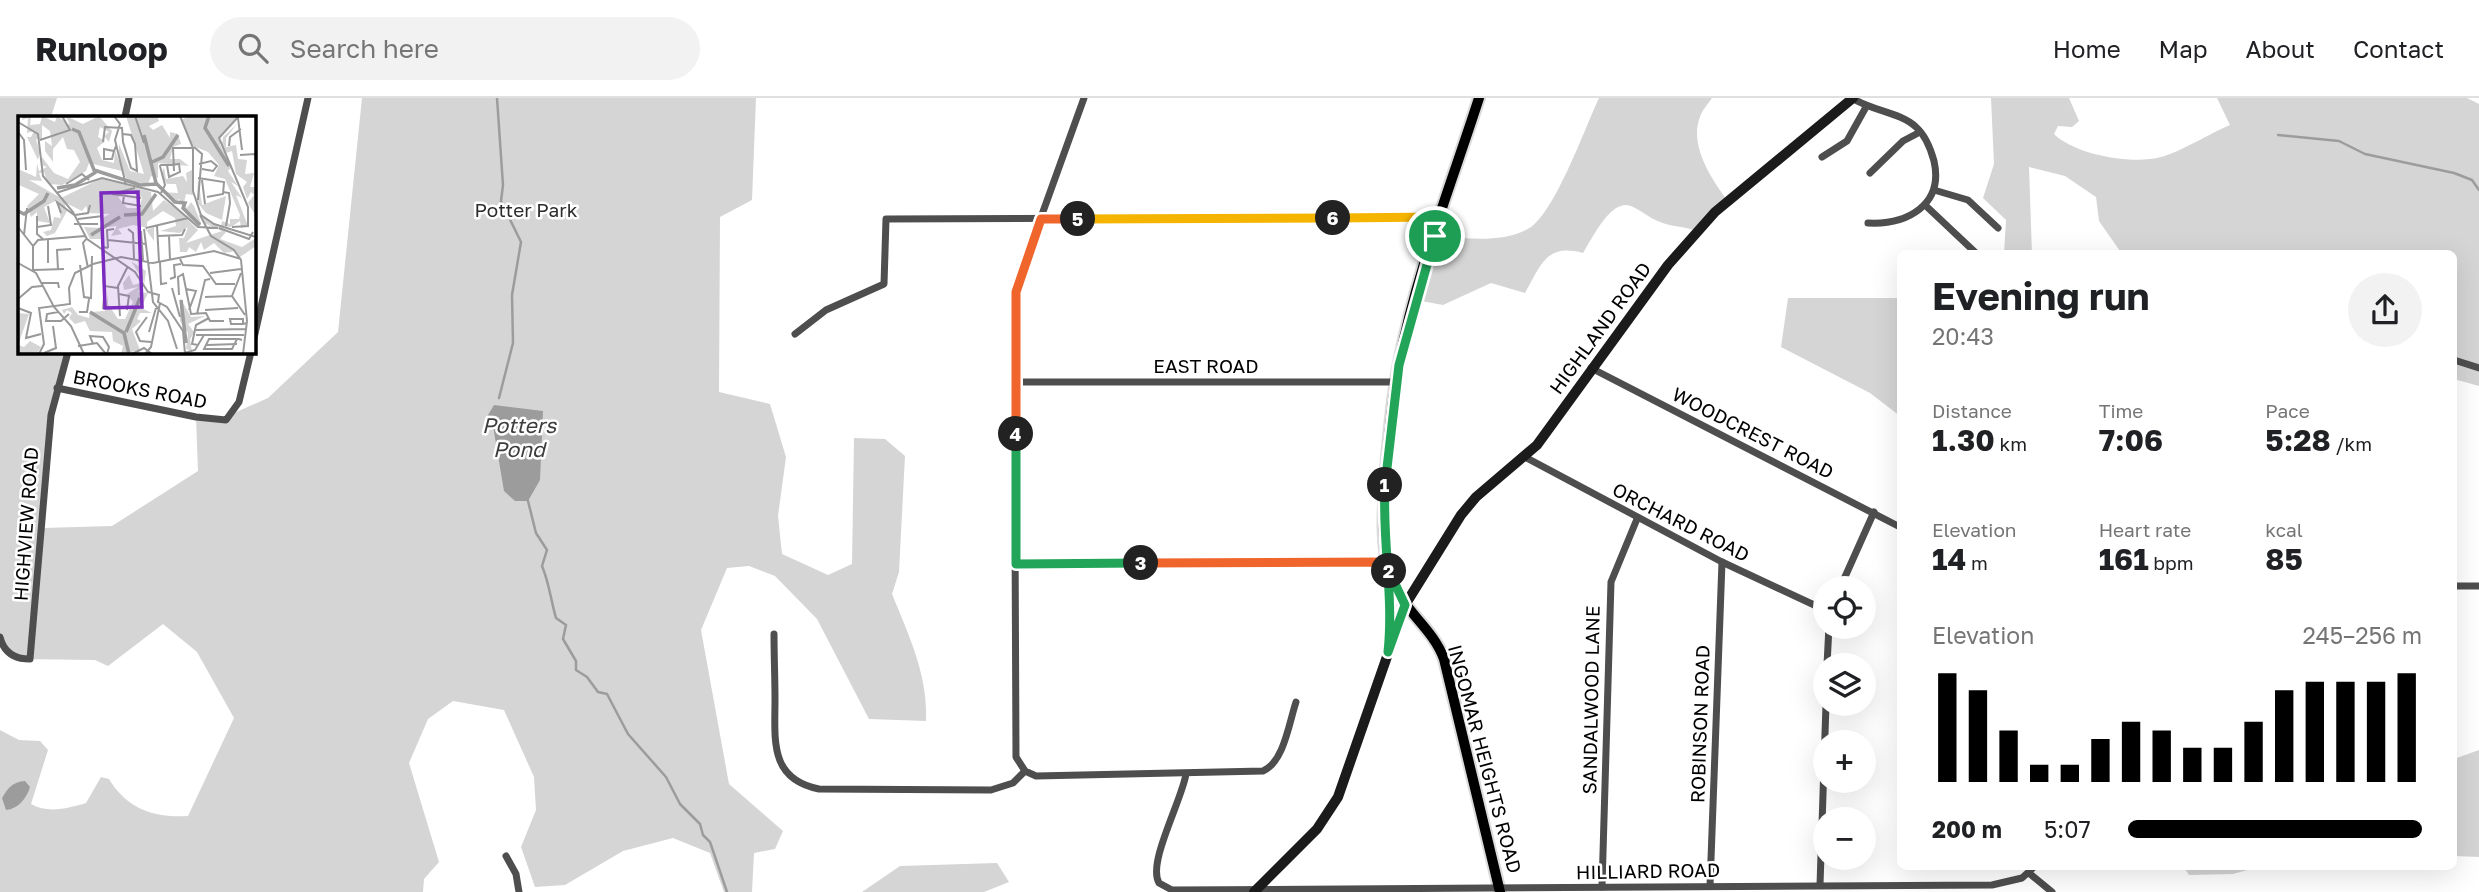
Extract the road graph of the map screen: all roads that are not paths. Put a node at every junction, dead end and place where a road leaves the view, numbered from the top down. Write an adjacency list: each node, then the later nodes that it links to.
1 (129, 98): 7 (street)
2 (308, 98): 18 (street)
3 (1084, 98): 14 (street)
4 (1479, 98): 13 (main road)
5 (1853, 98): 6 (street); 23 (street, HIGHLAND ROAD)
6 (1866, 107): 8 (street); 9 (street)
7 (125, 116)
8 (1920, 132): 10 (street); 11 (street)
9 (1822, 157)
10 (1870, 173)
11 (1934, 190): 12 (street); 16 (street)
12 (1925, 205): 15 (street); 17 (street)
13 (1441, 217): 14 (street); 26 (main road)
14 (1041, 219): 19 (street); 25 (street)
15 (1868, 223)
16 (1998, 228)
17 (1973, 250)
18 (256, 329)
19 (795, 334)
20 (67, 354): 27 (street, HIGHVIEW ROAD)
21 (251, 354): 27 (street, BROOKS ROAD)
22 (2457, 361): 24 (street)
23 (1591, 368): 28 (street, HIGHLAND ROAD); 29 (street, WOODCREST ROAD)
24 (2479, 368)
25 (1016, 382): 26 (street, EAST ROAD); 34 (street)
26 (1396, 382): 32 (main road)
27 (57, 388): 41 (street, HIGHVIEW ROAD)
28 (1525, 457): 30 (street, ORCHARD ROAD); 39 (street, HIGHLAND ROAD)
29 (1874, 512): 31 (street, WOODCREST ROAD); 35 (street)
30 (1637, 519): 33 (street, ORCHARD ROAD); 51 (street, SANDALWOOD LANE)
31 (1897, 525)
32 (1387, 562): 34 (street); 39 (main road, INGOMAR HEIGHTS ROAD); 42 (main road)
33 (1722, 562): 38 (street, ORCHARD ROAD); 52 (street, ROBINSON ROAD)
34 (1016, 564): 45 (street)
35 (1845, 576)
36 (2457, 586): 37 (street)
37 (2479, 586)
38 (1813, 604)
39 (1405, 605): 42 (street, HIGHLAND ROAD); 53 (main road, INGOMAR HEIGHTS ROAD)
40 (774, 634): 45 (street)
41 (0, 637)
42 (1388, 652): 54 (street, HIGHLAND ROAD)
43 (1296, 702): 46 (street)
44 (1826, 716): 50 (street)
45 (1025, 771): 46 (street)
46 (1186, 774): 54 (street, HILLIARD ROAD)
47 (506, 856): 55 (street)
48 (2032, 870): 49 (street)
49 (2029, 873): 50 (street, HILLIARD ROAD); 56 (street)
50 (1820, 885): 52 (street, HILLIARD ROAD)
51 (1602, 887): 52 (street, HILLIARD ROAD); 53 (street, HILLIARD ROAD)
52 (1710, 887)
53 (1500, 890): 54 (street, HILLIARD ROAD)
54 (1255, 891)
55 (520, 892)
56 (2052, 892)

